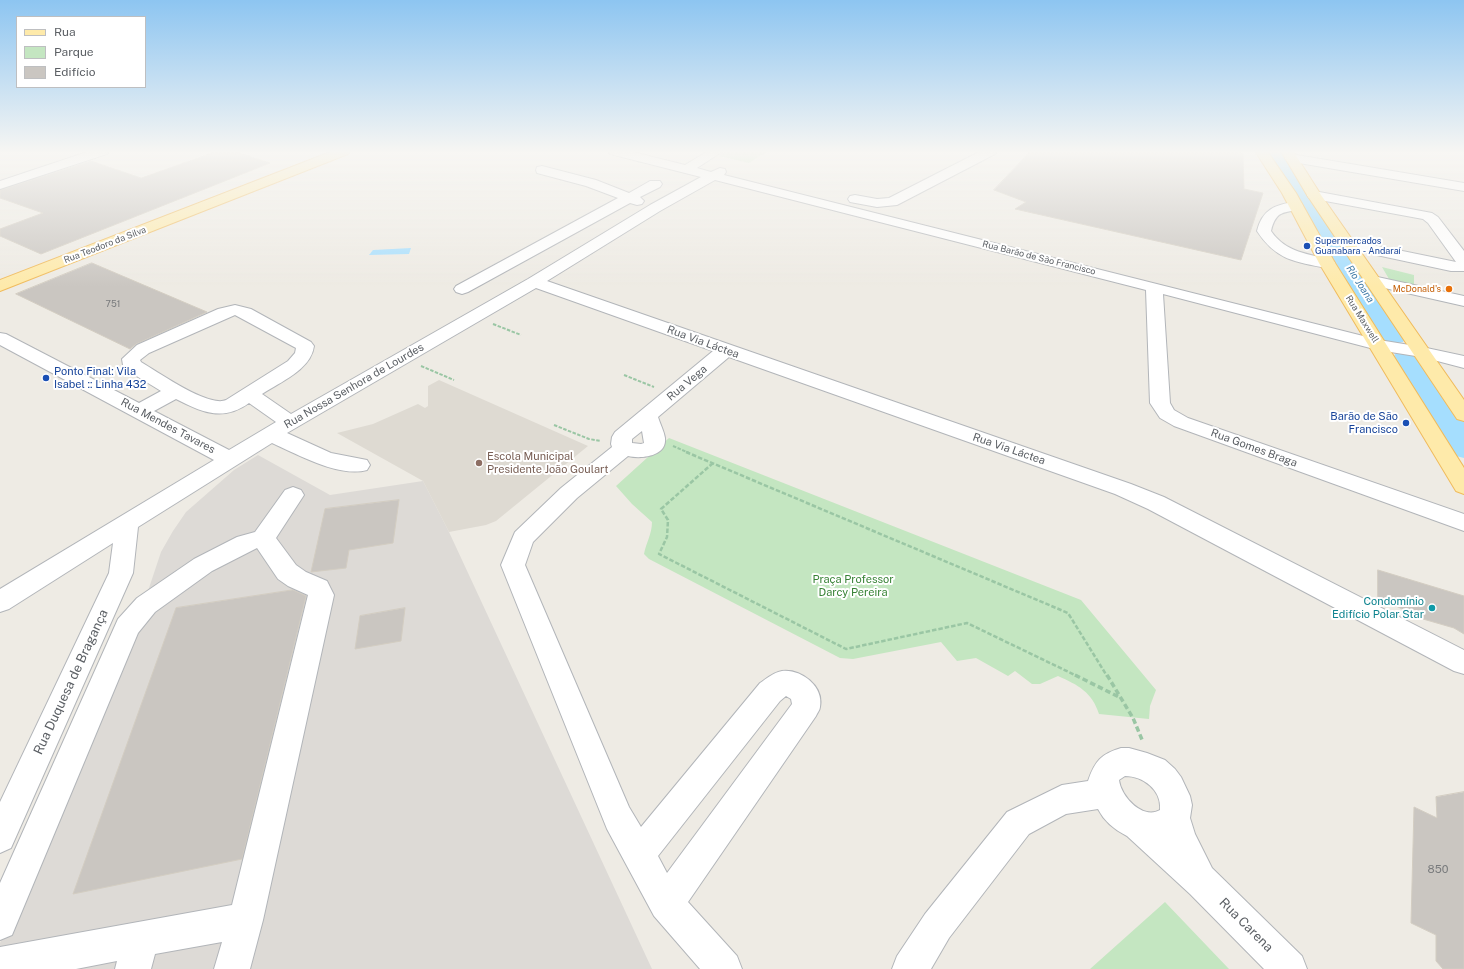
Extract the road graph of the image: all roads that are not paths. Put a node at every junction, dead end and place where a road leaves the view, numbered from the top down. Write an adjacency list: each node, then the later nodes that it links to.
1 (229, 196): 27 (main road, Rua Teodoro da Silva)
2 (623, 196): 11 (street)
3 (631, 196): 11 (street)
4 (675, 196): 15 (street, Rua Nossa Senhora de Lourdes)
5 (810, 196): 14 (street, Rua Barão de São Francisco)
6 (826, 196): 14 (street, Rua Barão de São Francisco)
7 (903, 196): 12 (street)
8 (1290, 196): 13 (main road, Rua Maxwell)
9 (1315, 196): 18 (main road)
10 (1321, 196): 20 (street)
11 (627, 198): 15 (street); 17 (street)
12 (885, 204): 14 (street); 16 (street)
13 (1296, 206): 21 (main road, Rua Maxwell); 21 (street)
14 (862, 207): 16 (street, Rua Barão de São Francisco)
15 (654, 208): 19 (street, Rua Nossa Senhora de Lourdes)
16 (887, 220): 28 (street, Rua Barão de São Francisco)
17 (548, 241): 19 (street); 29 (street)
18 (1349, 245): 23 (street); 24 (main road)
19 (581, 253): 25 (street, Rua Nossa Senhora de Lourdes)
20 (1464, 262)
21 (1327, 263): 32 (main road, Rua Maxwell)
22 (1399, 265): 26 (street)
23 (1464, 266)
24 (1374, 281): 30 (street); 34 (main road)
25 (534, 282): 33 (street, Rua Via Láctea); 41 (street, Rua Nossa Senhora de Lourdes)
26 (1464, 282)
27 (0, 286)
28 (1154, 287): 32 (street, Rua Barão de São Francisco); 48 (street, Rua Gomes Braga)
29 (462, 289)
30 (1464, 301)
31 (0, 338): 38 (street, Rua Mendes Tavares)
32 (1378, 346): 34 (street, Rua Barão de São Francisco); 46 (main road, Rua Maxwell)
33 (726, 350): 39 (street, Rua Vega); 52 (street, Rua Via Láctea)
34 (1422, 352): 35 (street, Rua Barão de São Francisco); 40 (main road)
35 (1464, 362)
36 (175, 391): 37 (street); 37 (street); 38 (street)
37 (249, 394): 41 (street)
38 (139, 411): 44 (street, Rua Mendes Tavares)
39 (648, 415): 43 (street, Rua Vega); 43 (street)
40 (1464, 415)
41 (290, 422): 42 (street, Rua Nossa Senhora de Lourdes)
42 (271, 434): 44 (street, Rua Nossa Senhora de Lourdes); 45 (street)
43 (623, 446): 57 (street, Rua Vega)
44 (229, 459): 49 (street, Rua Nossa Senhora de Lourdes)
45 (359, 465)
46 (1464, 486)
47 (293, 495): 50 (street)
48 (1464, 522)
49 (127, 524): 51 (street, Rua Nossa Senhora de Lourdes); 56 (street, Rua Duquesa de Bragança)
50 (263, 538): 60 (street); 61 (street)
51 (0, 602)
52 (1464, 662)
53 (1106, 793): 54 (street); 55 (street); 67 (street)
54 (1174, 818): 55 (street); 58 (street, Rua Carena)
55 (1138, 825): 58 (street, Rua Carena)
56 (0, 837)
57 (639, 854): 59 (street, Rua Vega); 59 (street)
58 (1202, 882): 68 (street, Rua Carena)
59 (666, 904): 66 (street, Rua Vega)
60 (246, 920): 62 (street); 65 (street)
61 (0, 923)
62 (137, 954): 63 (street)
63 (61, 961): 64 (street)
64 (0, 965)
65 (232, 969)
66 (724, 969)
67 (910, 969)
68 (1289, 969)

